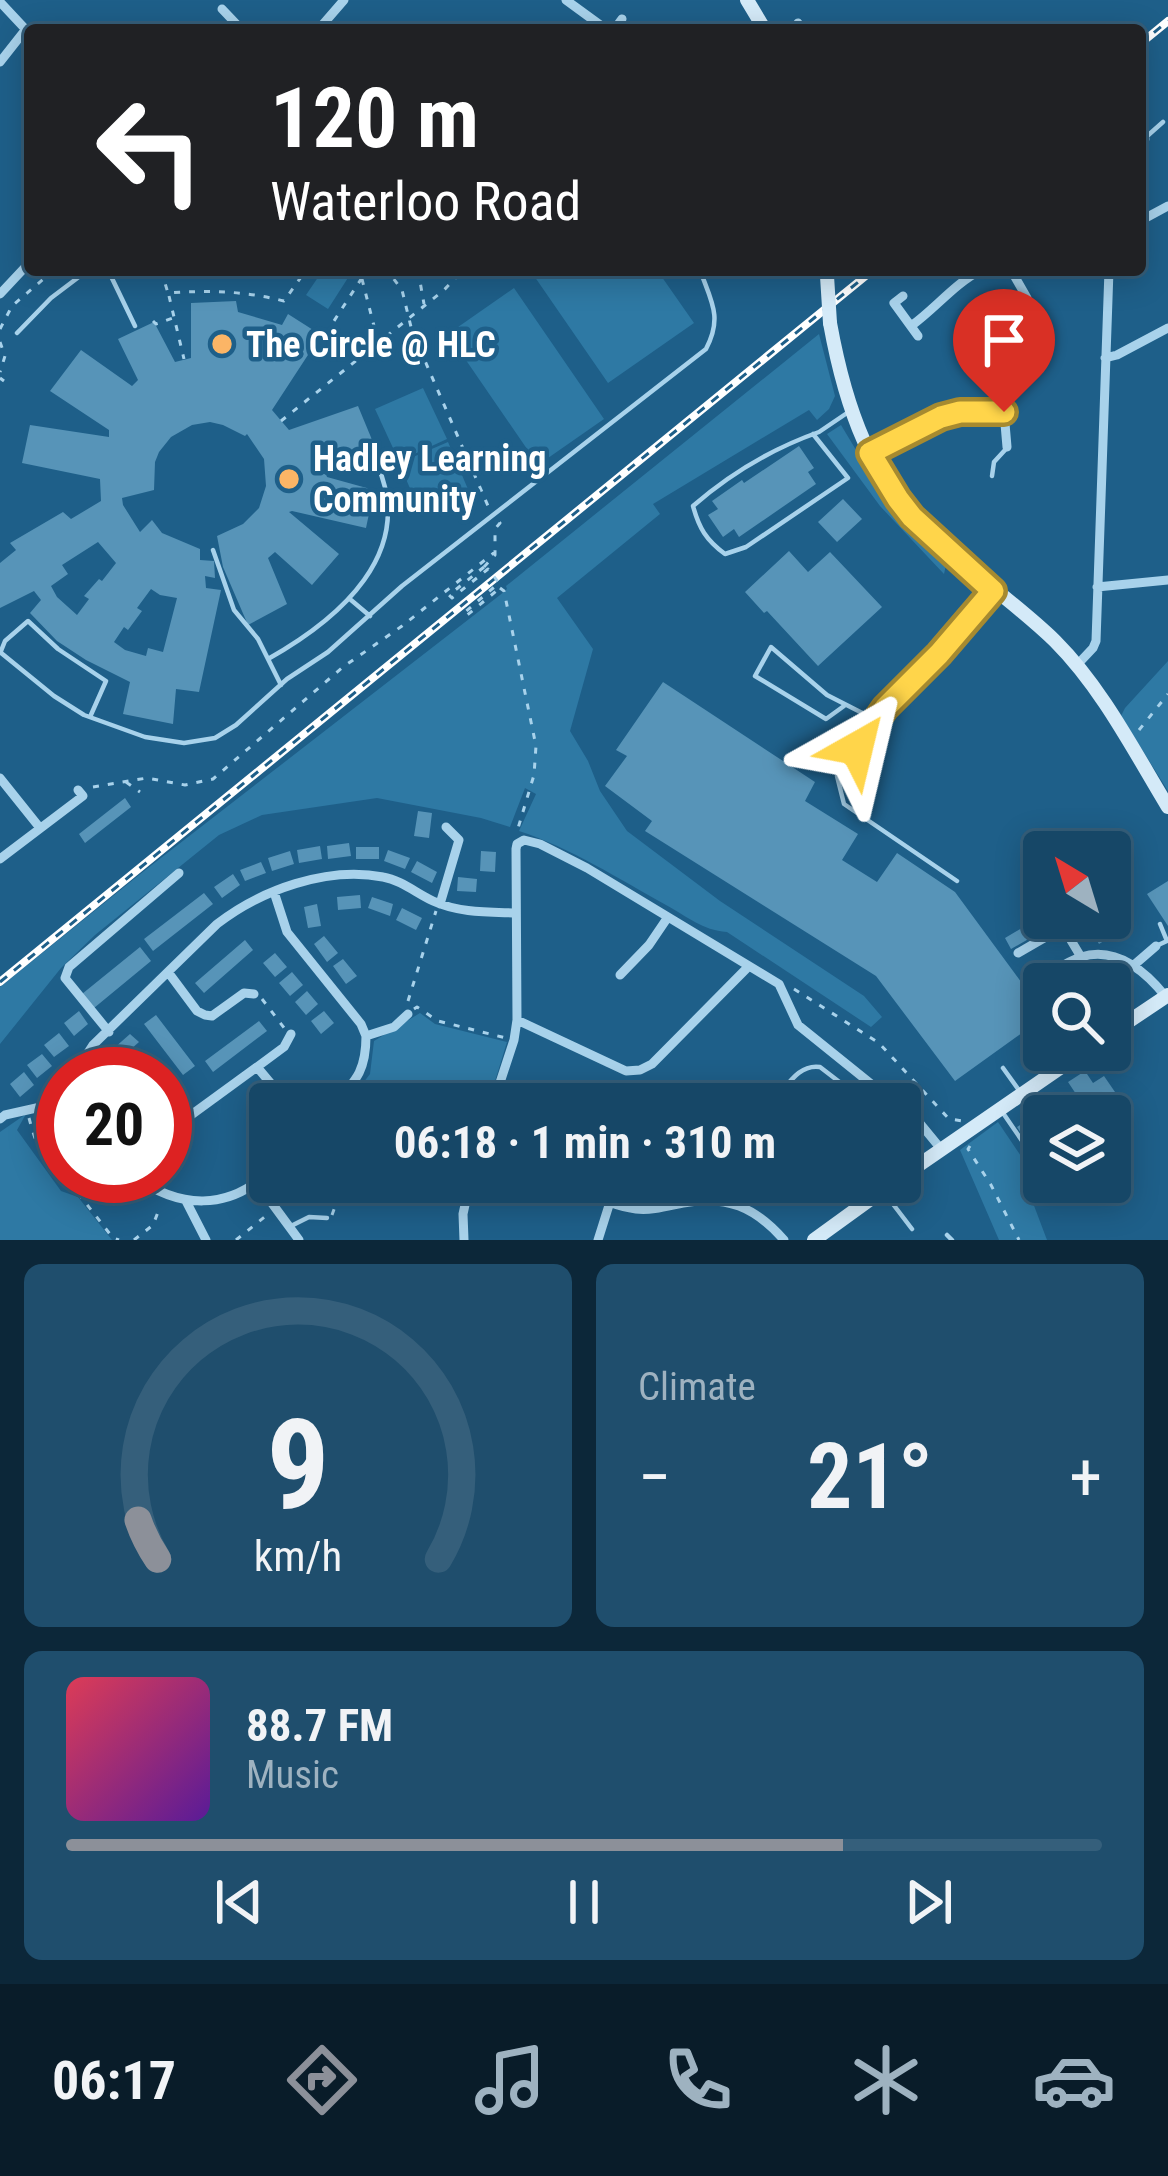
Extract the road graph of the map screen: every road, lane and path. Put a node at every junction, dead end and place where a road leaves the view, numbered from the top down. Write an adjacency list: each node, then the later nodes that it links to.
1 (344, 0): 7 (street)
2 (566, 0): 8 (street)
3 (0, 2): 10 (street)
4 (222, 9): 6 (street)
5 (622, 19): 9 (street)
6 (236, 24)
7 (323, 24)
8 (602, 24)
9 (617, 24)
10 (24, 28)
11 (24, 36): 12 (street)
12 (0, 62)
13 (1163, 122): 14 (lane)
14 (1146, 137)
15 (24, 268): 31 (street)
16 (47, 276): 42 (path)
17 (80, 276): 43 (lane)
18 (111, 276): 39 (lane)
19 (163, 276): 30 (path)
20 (302, 276): 30 (path)
21 (390, 276): 36 (path)
22 (419, 276): 34 (path)
23 (456, 276): 34 (path)
24 (702, 276): 61 (lane)
25 (826, 276): 51 (street, bridge)
26 (970, 276): 40 (street)
27 (1014, 276): 52 (street)
28 (1109, 276): 48 (street)
29 (362, 278): 35 (path); 45 (path)
30 (168, 293): 37 (path)
31 (0, 294)
32 (903, 296): 40 (street)
33 (336, 302): 35 (path)
34 (424, 306): 36 (path)
35 (344, 307): 47 (path)
36 (408, 317): 45 (path); 61 (path)
37 (174, 318): 38 (path); 49 (path)
38 (153, 321)
39 (135, 326)
40 (911, 326): 44 (street)
41 (1168, 328): 48 (street)
42 (0, 329)
43 (17, 332)
44 (919, 336)
45 (382, 339): 47 (path)
46 (0, 343): 50 (path)
47 (359, 357): 53 (path)
48 (1105, 358): 65 (street)
49 (184, 359)
50 (1, 377)
51 (850, 411): 54 (lane); 56 (street)
52 (1004, 412): 55 (street); 56 (street)
53 (281, 421)
54 (813, 434): 54 (lane)
55 (1007, 448): 58 (lane)
56 (870, 453): 66 (street)
57 (377, 464): 60 (lane)
58 (992, 476)
59 (407, 491): 60 (path)
60 (389, 500): 67 (lane)
61 (495, 516): 63 (path); 68 (lane)
62 (213, 550): 70 (lane)
63 (495, 552): 79 (path); 84 (path, bridge)
64 (1168, 580): 65 (street)
65 (1097, 586): 71 (street)
66 (993, 591): 71 (street); 76 (lane)
67 (350, 599): 68 (lane); 70 (lane)
68 (370, 616): 72 (lane)
69 (0, 652): 75 (lane); 75 (lane)
70 (268, 659): 72 (lane)
71 (1077, 665): 77 (street)
72 (281, 685): 75 (lane)
73 (1168, 694): 77 (path)
74 (844, 706): 74 (lane); 76 (lane)
75 (90, 717)
76 (876, 720): 88 (lane)
77 (1127, 740): 82 (street)
78 (0, 778): 85 (street)
79 (124, 782): 80 (path); 81 (path)
80 (140, 793)
81 (84, 794): 85 (street)
82 (1168, 807)
83 (446, 827): 90 (street)
84 (516, 827)
85 (40, 829): 86 (street)
86 (0, 859)
87 (179, 873): 109 (street)
88 (957, 881)
89 (274, 892): 90 (street); 100 (street); 111 (street)
90 (438, 907): 91 (street); 105 (path)
91 (516, 913): 92 (street); 107 (street)
92 (668, 917): 99 (street); 101 (street)
93 (1160, 924): 94 (lane)
94 (1164, 942): 98 (street)
95 (1018, 952): 96 (street)
96 (1081, 957): 97 (street); 98 (street)
97 (1070, 963)
98 (1135, 965): 104 (street)
99 (749, 966): 102 (street); 107 (street)
100 (168, 972): 103 (street); 109 (street)
101 (620, 975)
102 (781, 988): 122 (street); 129 (path)
103 (254, 994): 110 (path)
104 (1167, 996): 108 (street)
105 (408, 1001)
106 (408, 1014): 111 (street); 112 (path)
107 (517, 1020): 112 (street)
108 (1131, 1020)
109 (109, 1032): 113 (street)
110 (291, 1034): 114 (street)
111 (366, 1036): 118 (street)
112 (514, 1040): 119 (street)
113 (92, 1047)
114 (257, 1067): 117 (street); 127 (street)
115 (1004, 1068): 123 (lane)
116 (1054, 1071): 123 (street)
117 (270, 1083)
118 (354, 1083)
119 (500, 1083)
120 (789, 1083): 121 (lane)
121 (841, 1083)
122 (869, 1083)
123 (1021, 1093): 124 (street)
124 (1000, 1108): 131 (lane); 133 (street)
125 (36, 1112): 126 (street)
126 (30, 1114): 128 (street); 132 (path)
127 (192, 1114)
128 (2, 1116)
129 (949, 1119)
130 (921, 1125): 133 (street)
131 (1023, 1142)
132 (36, 1143)
133 (941, 1149): 135 (street)
134 (968, 1149): 164 (path)
135 (921, 1163)
136 (249, 1187): 137 (street)
137 (192, 1201)
138 (86, 1203): 155 (path)
139 (161, 1203): 150 (lane)
140 (187, 1203): 157 (street)
141 (272, 1203): 153 (street)
142 (335, 1203): 152 (path)
143 (466, 1203): 160 (street)
144 (610, 1203): 161 (street)
145 (614, 1203): 146 (street)
146 (681, 1203)
147 (730, 1203): 162 (street)
148 (865, 1203): 163 (street)
149 (901, 1203): 154 (lane)
150 (160, 1207): 156 (path)
151 (271, 1213): 158 (path)
152 (329, 1217): 153 (lane)
153 (289, 1226): 159 (street)
154 (912, 1229)
155 (119, 1240)
156 (134, 1240)
157 (206, 1240)
158 (236, 1240)
159 (298, 1240)
160 (464, 1240)
161 (598, 1240)
162 (784, 1240)
163 (814, 1240)
164 (1019, 1240)

